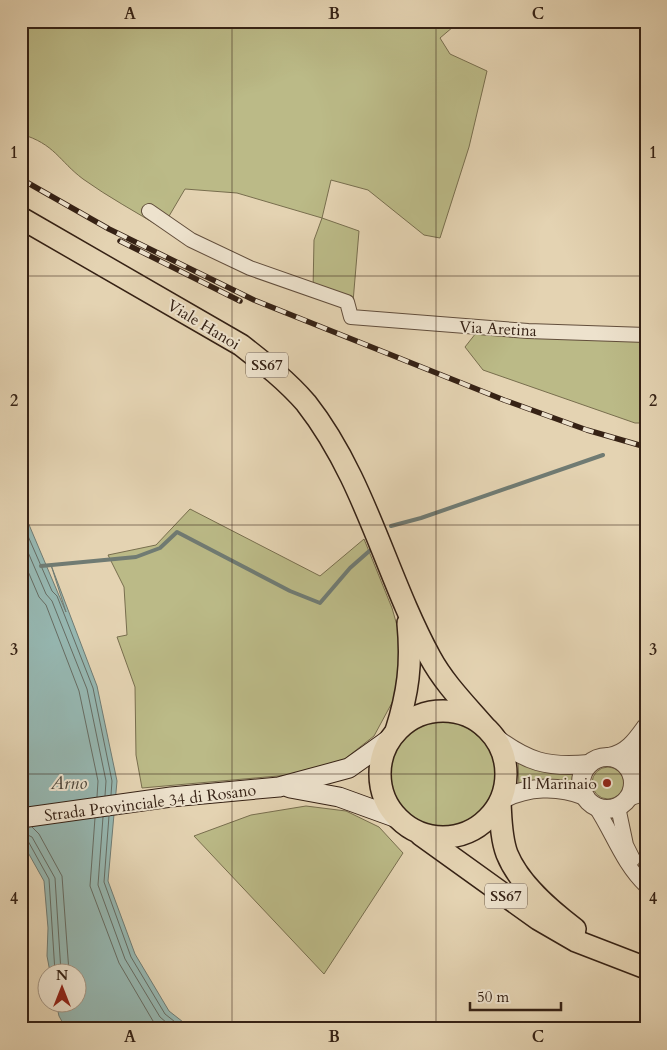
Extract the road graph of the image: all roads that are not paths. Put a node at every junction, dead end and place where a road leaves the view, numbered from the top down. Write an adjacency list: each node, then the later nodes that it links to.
1 (149, 211): 3 (street, Via Aretina)
2 (21, 218): 4 (main road, Viale Hanoi / SS67)
3 (646, 335)
4 (406, 611): 6 (main road, Viale Hanoi / SS67); 7 (main road, Viale Hanoi / SS67)
5 (646, 726): 9 (street)
6 (489, 731): 7 (main road, Viale Hanoi); 10 (street, Viale Hanoi); 15 (main road, Viale Hanoi)
7 (394, 735): 12 (main road, Strada Provinciale 34 di Rosano); 18 (main road, Viale Hanoi)
8 (646, 749): 11 (street)
9 (609, 757): 10 (street, Viale Hanoi); 11 (street)
10 (589, 764): 14 (street)
11 (639, 777): 16 (street)
12 (279, 787): 17 (main road, Strada Provinciale 34 di Rosano); 18 (main road, Strada Provinciale 34 di Rosano)
13 (646, 793): 16 (street)
14 (590, 801): 15 (street, Viale Hanoi); 16 (street, Viale Hanoi); 21 (street)
15 (500, 802): 19 (main road, Viale Hanoi); 22 (main road, SS67)
16 (623, 803): 20 (street)
17 (21, 818)
18 (397, 818): 19 (main road, Viale Hanoi)
19 (417, 832): 22 (main road, SS67)
20 (646, 882)
21 (646, 886)
22 (600, 950): 23 (main road, SS67)
23 (646, 968)

